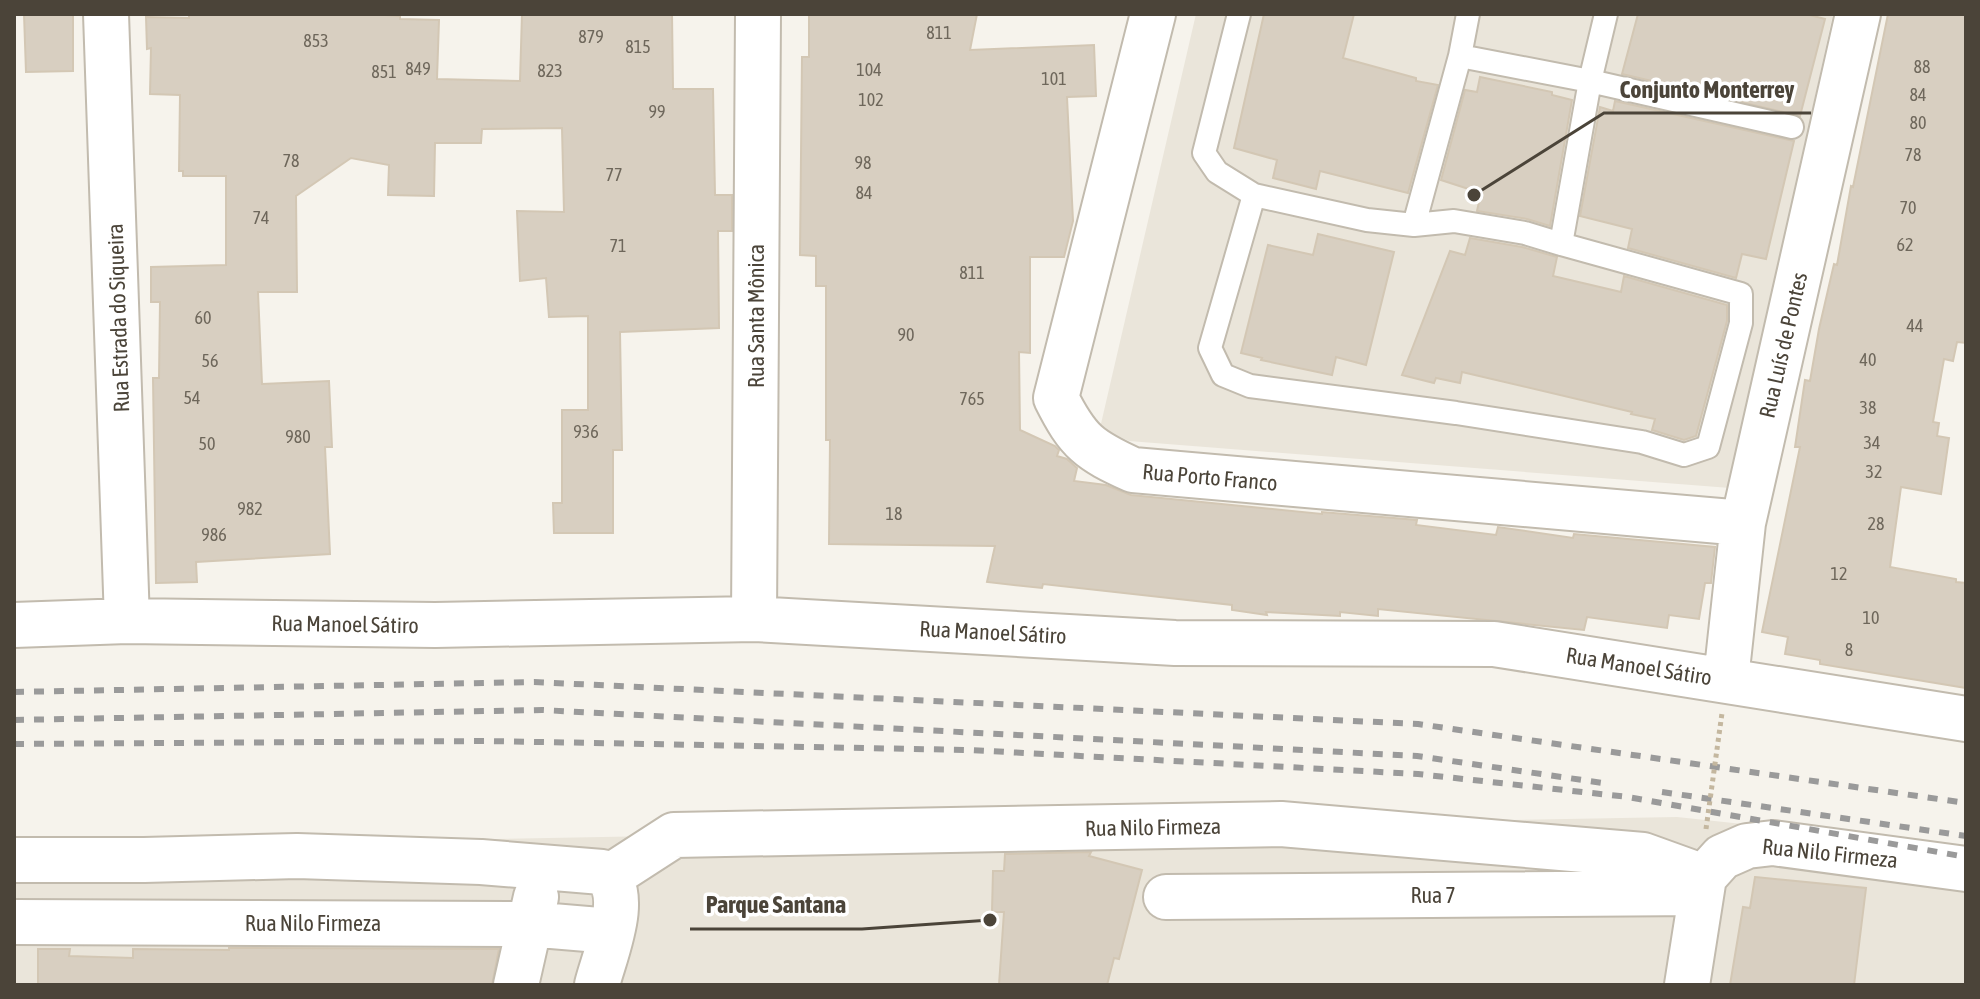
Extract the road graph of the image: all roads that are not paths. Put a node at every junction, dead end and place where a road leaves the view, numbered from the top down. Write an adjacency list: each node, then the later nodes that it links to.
1 (106, 14): 16 (street, Rua Estrada do Siqueira)
2 (758, 14): 15 (street, Rua Santa Mônica)
3 (1153, 14): 14 (street, Rua Porto Franco)
4 (1239, 14): 11 (lane)
5 (1468, 14): 8 (lane)
6 (1606, 14): 9 (lane)
7 (1858, 14): 14 (street, Rua Luís de Pontes)
8 (1460, 56): 9 (lane); 12 (lane)
9 (1590, 81): 10 (lane); 13 (lane)
10 (1792, 127)
11 (1254, 195): 12 (lane); 13 (lane)
12 (1414, 225): 13 (lane)
13 (1561, 244)
14 (1743, 523): 18 (street, Rua Luís de Pontes)
15 (754, 619): 16 (street, Rua Manoel Sátiro); 18 (street, Rua Manoel Sátiro)
16 (127, 621): 17 (street, Rua Manoel Sátiro)
17 (14, 625)
18 (1724, 696): 19 (street, Rua Manoel Sátiro)
19 (1966, 719)
20 (14, 860): 21 (street)
21 (545, 868): 23 (street); 27 (street)
22 (1966, 869): 24 (street, Rua Nilo Firmeza)
23 (612, 881): 24 (street, Rua Nilo Firmeza); 28 (street)
24 (1702, 885): 25 (street, Rua 7); 31 (street)
25 (1166, 897)
26 (14, 922): 27 (street, Rua Nilo Firmeza)
27 (528, 924): 28 (street, Rua Nilo Firmeza); 29 (street)
28 (611, 931): 30 (street)
29 (516, 985)
30 (597, 985)
31 (1687, 985)

